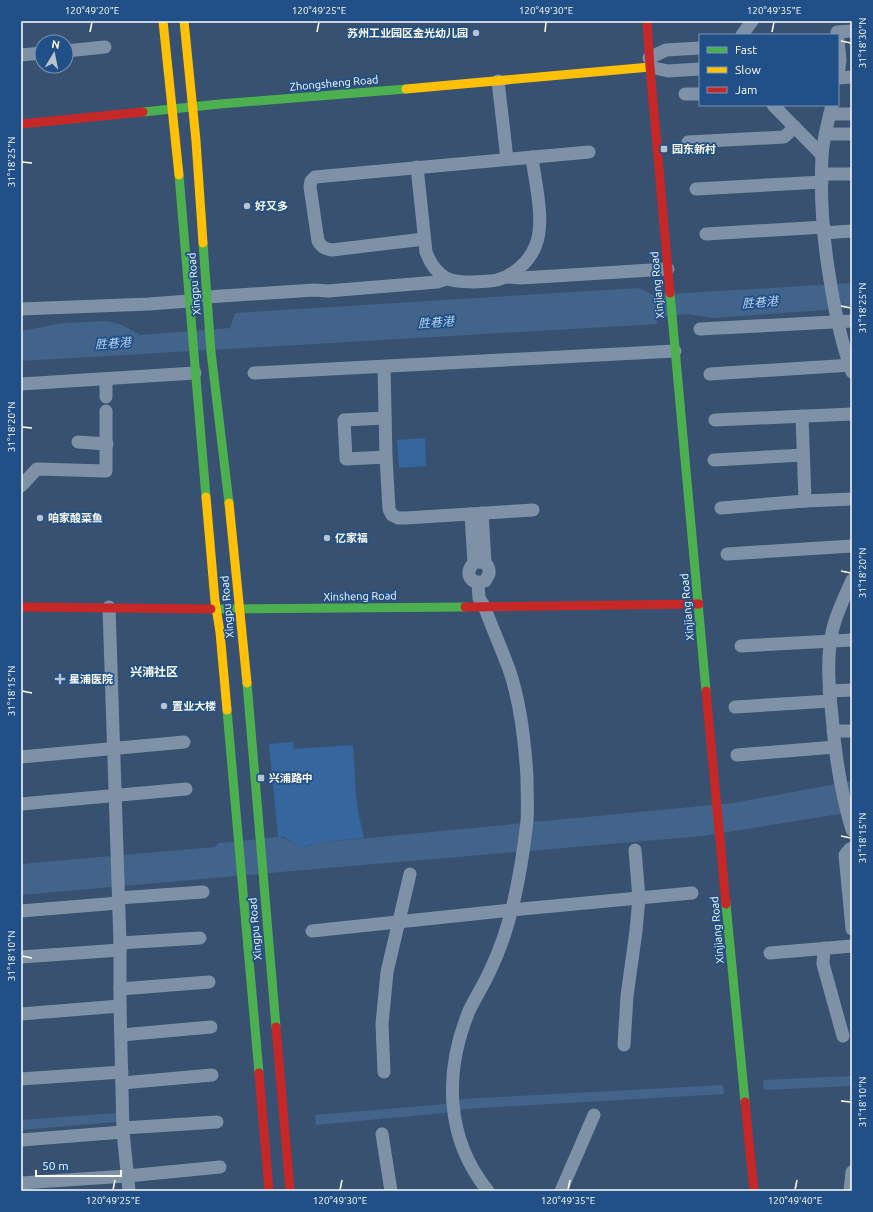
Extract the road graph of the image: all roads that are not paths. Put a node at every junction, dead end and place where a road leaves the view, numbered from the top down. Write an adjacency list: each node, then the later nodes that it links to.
1 (163, 21): 22 (main road, Xingpu Road)
2 (184, 21): 22 (main road, Xingpu Road)
3 (648, 21): 14 (main road, Xinjiang Road)
4 (752, 21): 7 (street)
5 (836, 32): 6 (street)
6 (852, 32)
7 (743, 34)
8 (105, 47): 10 (street)
9 (699, 48): 14 (street)
10 (74, 50)
11 (839, 53): 15 (street)
12 (34, 54): 13 (street)
13 (21, 55)
14 (647, 61): 16 (street); 19 (main road, Zhongsheng Road); 45 (main road, Xinjiang Road)
15 (839, 68)
16 (699, 69)
17 (839, 76): 18 (street)
18 (852, 77)
19 (498, 80): 24 (main road, Zhongsheng Road); 36 (street)
20 (685, 94): 21 (street)
21 (699, 94)
22 (181, 97): 24 (main road, Xingpu Road); 25 (main road, Xingpu Road)
23 (774, 106): 29 (street)
24 (193, 107): 25 (main road, Zhongsheng Road); 48 (main road, Xingpu Road)
25 (172, 109): 28 (main road, Zhongsheng Road); 49 (main road, Xingpu Road)
26 (831, 110): 27 (street); 30 (street)
27 (852, 114)
28 (21, 124)
29 (795, 127): 32 (street); 34 (street)
30 (826, 134): 31 (street); 34 (street)
31 (852, 134)
32 (688, 142)
33 (590, 152): 35 (street)
34 (822, 155): 39 (street)
35 (532, 157): 36 (street); 46 (street)
36 (507, 159): 37 (street)
37 (417, 168): 44 (street); 44 (street)
38 (852, 174): 39 (street)
39 (822, 178): 40 (street); 41 (street)
40 (696, 189)
41 (824, 230): 42 (street); 43 (street); 51 (street)
42 (852, 231)
43 (706, 234)
44 (424, 239): 47 (street)
45 (668, 269): 46 (street); 54 (main road, Xinjiang Road)
46 (507, 277): 47 (street)
47 (447, 279): 48 (street)
48 (207, 297): 88 (main road, Xingpu Road)
49 (189, 301): 50 (street); 57 (main road, Xingpu Road)
50 (21, 309)
51 (836, 317): 52 (street); 53 (street); 56 (street)
52 (852, 321)
53 (700, 329)
54 (675, 351): 55 (street); 84 (main road, Xinjiang Road)
55 (384, 367): 58 (street); 66 (street)
56 (851, 367): 59 (street)
57 (195, 373): 60 (street); 89 (main road, Xingpu Road)
58 (254, 373)
59 (710, 374)
60 (106, 379): 61 (street); 62 (street)
61 (21, 384)
62 (106, 397)
63 (106, 411): 69 (street)
64 (852, 414): 65 (street)
65 (802, 416): 67 (street); 70 (street)
66 (385, 418): 71 (street); 71 (street)
67 (715, 420)
68 (78, 442): 69 (street)
69 (107, 444): 73 (street)
70 (803, 455): 72 (street); 75 (street)
71 (386, 457): 78 (street)
72 (714, 460)
73 (21, 486)
74 (852, 499): 75 (street)
75 (804, 501): 76 (street)
76 (721, 508)
77 (533, 510): 78 (street)
78 (476, 513): 81 (street)
79 (852, 546): 80 (street)
80 (727, 554)
81 (479, 563): 83 (street); 83 (street)
82 (852, 580): 91 (street)
83 (482, 582): 86 (street)
84 (699, 604): 86 (main road, Xinsheng Road); 152 (main road, Xinjiang Road)
85 (21, 606): 87 (main road, Xinsheng Road)
86 (484, 606): 88 (main road, Xinsheng Road); 114 (street)
87 (109, 607): 89 (main road, Xinsheng Road); 100 (street)
88 (240, 608): 89 (main road, Xinsheng Road); 148 (main road, Xingpu Road)
89 (216, 609): 147 (main road, Xingpu Road)
90 (852, 640): 91 (street)
91 (831, 641): 92 (street); 94 (street)
92 (741, 646)
93 (852, 690): 94 (street)
94 (830, 696): 95 (street); 97 (street)
95 (734, 707)
96 (852, 730): 97 (street)
97 (833, 731): 99 (street)
98 (184, 742): 100 (street)
99 (835, 747): 101 (street); 106 (street)
100 (113, 748): 102 (street); 104 (street)
101 (737, 755)
102 (21, 757)
103 (186, 789): 104 (street)
104 (115, 796): 105 (street); 112 (street)
105 (21, 804)
106 (852, 830)
107 (852, 848): 117 (street)
108 (635, 850): 113 (street)
109 (410, 874): 116 (street)
110 (203, 892): 112 (street)
111 (692, 893): 113 (street)
112 (118, 897): 115 (street); 120 (street)
113 (639, 898): 114 (street); 132 (street)
114 (511, 910): 116 (street); 150 (street)
115 (21, 911)
116 (399, 922): 118 (street); 133 (street)
117 (852, 929)
118 (312, 931)
119 (200, 938): 120 (street)
120 (120, 946): 124 (street); 126 (street)
121 (852, 946): 122 (street)
122 (824, 948): 123 (street); 131 (street)
123 (770, 953)
124 (21, 957)
125 (209, 982): 126 (street)
126 (120, 989): 127 (street)
127 (120, 1006): 128 (street); 130 (street)
128 (21, 1014)
129 (211, 1027): 130 (street)
130 (121, 1035): 135 (street)
131 (843, 1036)
132 (624, 1045)
133 (384, 1072)
134 (212, 1075): 135 (street)
135 (122, 1077): 136 (street); 139 (street)
136 (21, 1079)
137 (594, 1115): 151 (street)
138 (217, 1122): 139 (street)
139 (123, 1130): 141 (street); 144 (street)
140 (382, 1134): 149 (street)
141 (21, 1140)
142 (220, 1167): 144 (street)
143 (852, 1172): 153 (street)
144 (127, 1176): 145 (street); 146 (street)
145 (21, 1184)
146 (129, 1191)
147 (269, 1191)
148 (290, 1191)
149 (391, 1191)
150 (488, 1191)
151 (561, 1191)
152 (754, 1191)
153 (850, 1191)

